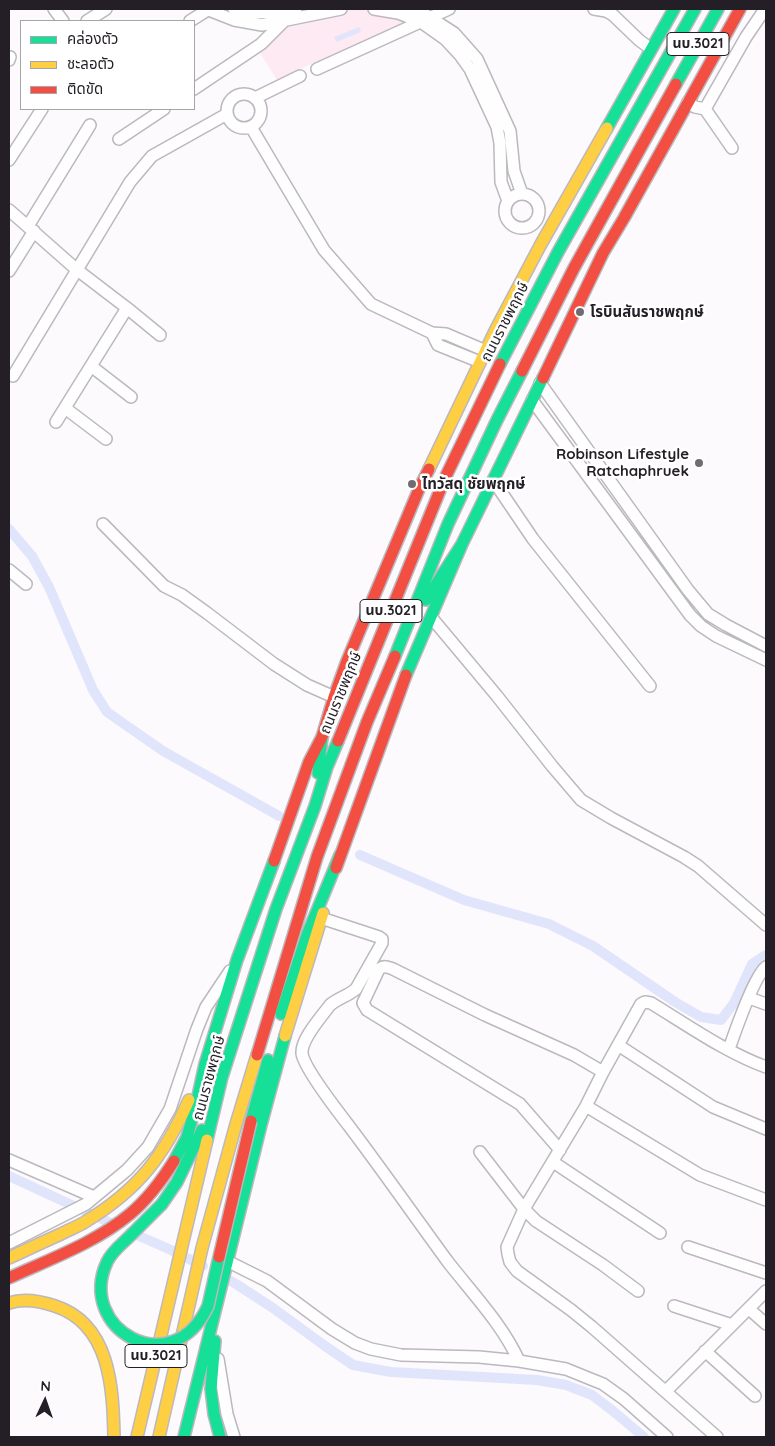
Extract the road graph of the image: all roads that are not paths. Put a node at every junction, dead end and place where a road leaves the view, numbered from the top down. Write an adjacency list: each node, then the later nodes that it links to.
1 (54, 9): 17 (street)
2 (106, 9): 18 (street)
3 (207, 9): 16 (street); 19 (street)
4 (234, 9): 16 (street)
5 (296, 9): 16 (street)
6 (341, 9): 16 (street)
7 (374, 9): 20 (street)
8 (411, 9): 20 (street)
9 (449, 9): 20 (street)
10 (594, 9): 21 (street)
11 (673, 9): 21 (main road, ถนนราชพฤกษ์ / นบ.3021)
12 (718, 9): 34 (main road, นบ.3021)
13 (740, 9): 27 (main road, นบ.3021)
14 (764, 9): 28 (street)
15 (693, 11): 24 (main road); 74 (main road, ถนนราชพฤกษ์ / นบ.3021)
16 (284, 16): 25 (street)
17 (62, 20)
18 (89, 20)
19 (191, 20)
20 (426, 20): 22 (street); 38 (street); 39 (street)
21 (650, 49): 24 (main road, ถนนราชพฤกษ์ / นบ.3021)
22 (317, 68)
23 (300, 76): 26 (street)
24 (636, 76): 43 (main road, ถนนราชพฤกษ์ / นบ.3021)
25 (195, 88)
26 (255, 98): 31 (street); 33 (street)
27 (688, 102): 28 (street); 44 (main road, นบ.3021)
28 (705, 109): 36 (street)
29 (41, 110): 37 (street)
30 (162, 110): 35 (street)
31 (227, 114): 33 (street); 45 (street)
32 (90, 125): 42 (street)
33 (251, 126): 48 (street)
34 (646, 137): 44 (main road); 68 (main road, นบ.3021)
35 (119, 139)
36 (732, 148)
37 (9, 160)
38 (522, 194): 39 (street); 41 (street)
39 (508, 202): 41 (street)
40 (9, 210): 42 (street)
41 (528, 227): 43 (street)
42 (31, 228): 45 (street); 46 (street)
43 (541, 244): 50 (main road, ถนนราชพฤกษ์ / นบ.3021)
44 (603, 253): 54 (main road, นบ.3021)
45 (76, 269): 47 (street); 53 (street)
46 (9, 271)
47 (127, 308): 49 (street); 52 (street)
48 (432, 333): 50 (street); 51 (street)
49 (160, 335)
50 (486, 351): 51 (main road, ถนนราชพฤกษ์ / นบ.3021)
51 (480, 362): 72 (main road, ถนนราชพฤกษ์ / นบ.3021)
52 (91, 366): 55 (street); 57 (street)
53 (13, 376)
54 (540, 384): 56 (main road, นบ.3021); 65 (street)
55 (131, 397)
56 (532, 400): 60 (main road, นบ.3021); 66 (street)
57 (66, 408): 58 (street); 59 (street)
58 (56, 422)
59 (106, 439)
60 (493, 480): 62 (main road, นบ.3021); 71 (street)
61 (103, 524): 72 (street)
62 (462, 544): 67 (main road); 68 (main road, นบ.3021)
63 (9, 570): 64 (street)
64 (26, 584)
65 (688, 590): 66 (street); 69 (street)
66 (676, 596): 70 (street)
67 (431, 617): 75 (main road); 77 (street)
68 (402, 639): 119 (main road, นบ.3021)
69 (766, 646)
70 (766, 660)
71 (650, 686)
72 (334, 697): 73 (main road, ถนนราชพฤกษ์ / นบ.3021)
73 (322, 737): 74 (main road); 78 (main road)
74 (315, 806): 87 (main road, ถนนราชพฤกษ์ / นบ.3021)
75 (340, 855): 76 (main road); 87 (main road, bridge)
76 (321, 918): 101 (main road); 114 (street)
77 (766, 925)
78 (237, 960): 84 (main road); 94 (street)
79 (766, 968): 80 (street)
80 (749, 998): 81 (street); 83 (street)
81 (766, 1004)
82 (618, 1045): 83 (street); 86 (street); 89 (street)
83 (728, 1049): 85 (street)
84 (205, 1064): 100 (main road); 103 (main road)
85 (766, 1067)
86 (603, 1072): 88 (street); 90 (street)
87 (222, 1077): 118 (main road, ถนนราชพฤกษ์ / นบ.3021)
88 (586, 1106): 90 (street); 95 (street)
89 (766, 1129)
90 (560, 1150): 93 (street)
91 (480, 1152): 96 (street)
92 (9, 1160): 94 (street)
93 (553, 1162): 96 (street); 97 (street)
94 (90, 1200): 98 (street)
95 (766, 1200)
96 (524, 1209): 104 (street); 115 (street)
97 (660, 1233)
98 (9, 1243)
99 (688, 1247): 102 (street)
100 (9, 1258)
101 (226, 1266): 109 (main road); 114 (street)
102 (766, 1273)
103 (11, 1277)
104 (638, 1291)
105 (766, 1291): 108 (street)
106 (9, 1302): 117 (main road)
107 (674, 1306): 111 (street)
108 (749, 1309): 110 (street); 111 (street)
109 (214, 1314): 112 (main road); 120 (main road)
110 (766, 1324)
111 (732, 1325): 113 (street)
112 (215, 1340): 121 (main road); 122 (street)
113 (705, 1351): 115 (street); 116 (street)
114 (519, 1361): 123 (street)
115 (666, 1391): 124 (street)
116 (755, 1396)
117 (114, 1437)
118 (137, 1437)
119 (158, 1437)
120 (184, 1437)
121 (220, 1437)
122 (234, 1437)
123 (667, 1437)
124 (717, 1437)

